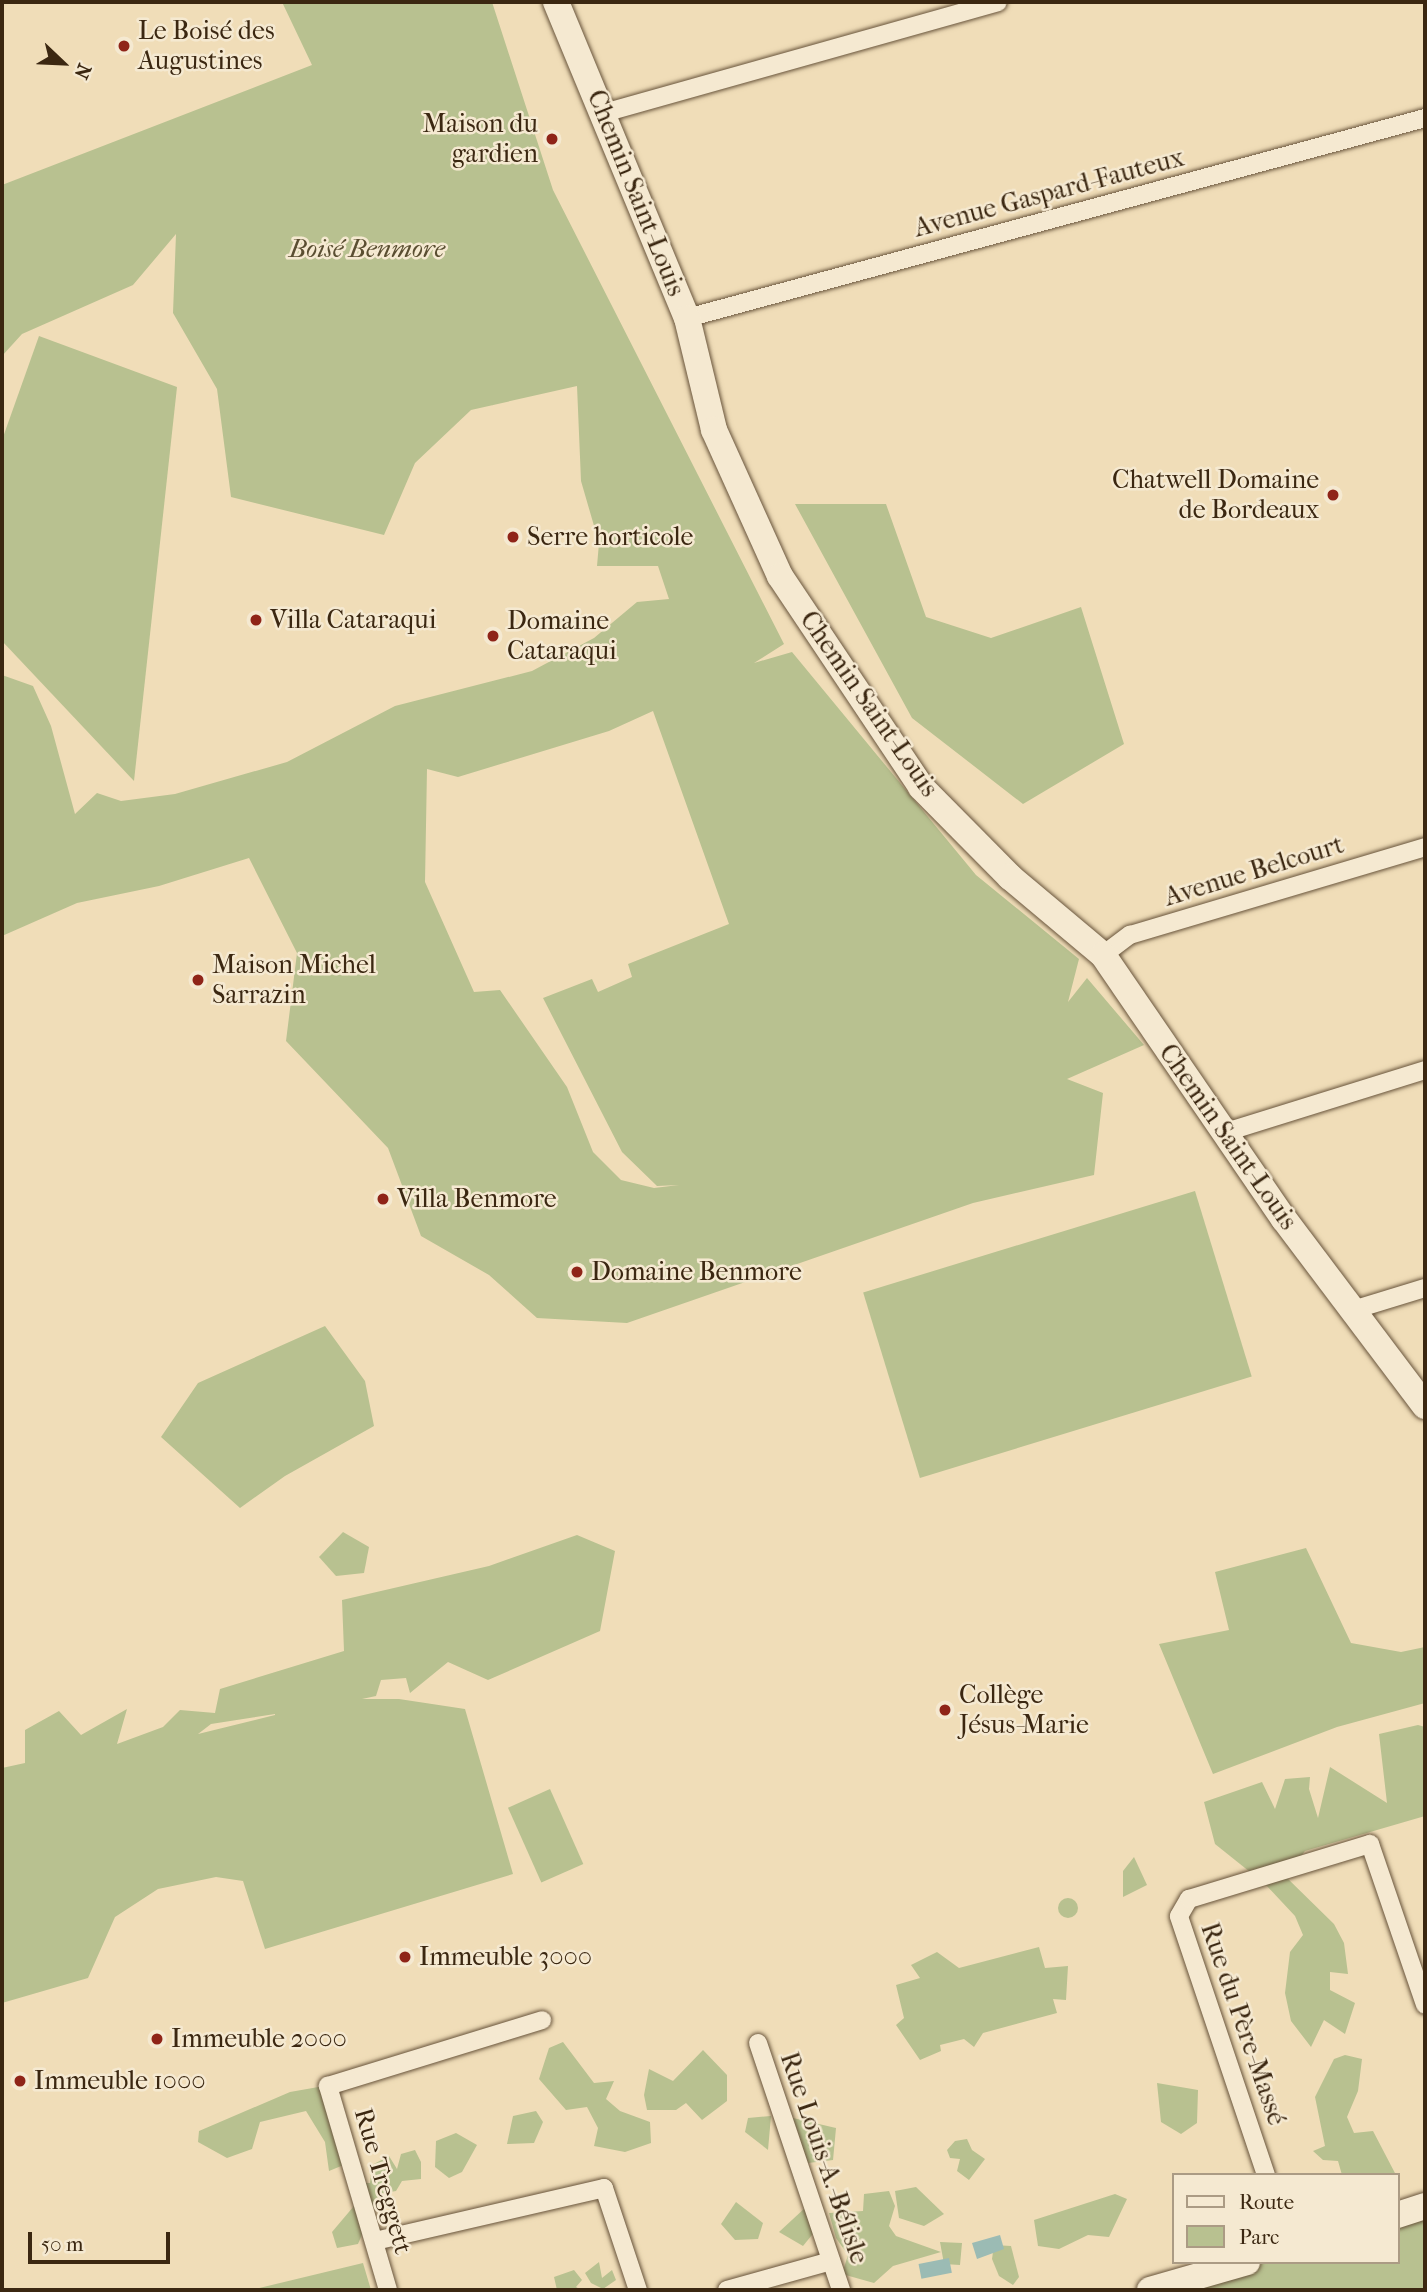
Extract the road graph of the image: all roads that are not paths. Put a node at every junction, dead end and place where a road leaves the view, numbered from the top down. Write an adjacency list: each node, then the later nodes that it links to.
1 (556, 2): 3 (street, Chemin Saint-Louis)
2 (998, 2): 3 (street)
3 (604, 113): 5 (street, Chemin Saint-Louis)
4 (1425, 118): 5 (street, Avenue Gaspard-Fauteux)
5 (687, 318): 7 (street, Chemin Saint-Louis)
6 (1425, 847): 7 (street, Avenue Belcourt)
7 (1103, 955): 9 (street, Chemin Saint-Louis)
8 (1425, 1070): 9 (street)
9 (1223, 1133): 11 (street, Chemin Saint-Louis)
10 (1425, 1288): 11 (street)
11 (1353, 1310): 12 (street, Chemin Saint-Louis)
12 (1425, 1406)
13 (1425, 2005): 16 (street, Rue du Père-Massé)
14 (542, 2020): 19 (street, Rue Treggett)
15 (758, 2043): 20 (street, Rue Louis-A.-Bélisle)
16 (1265, 2173)
17 (1425, 2206): 18 (street)
18 (1399, 2214)
19 (374, 2241): 22 (street, Rue Treggett); 23 (street)
20 (831, 2261): 24 (street); 25 (street, Rue Louis-A.-Bélisle)
21 (1240, 2264): 26 (street)
22 (388, 2290)
23 (638, 2290)
24 (727, 2290)
25 (841, 2290)
26 (1150, 2290)

